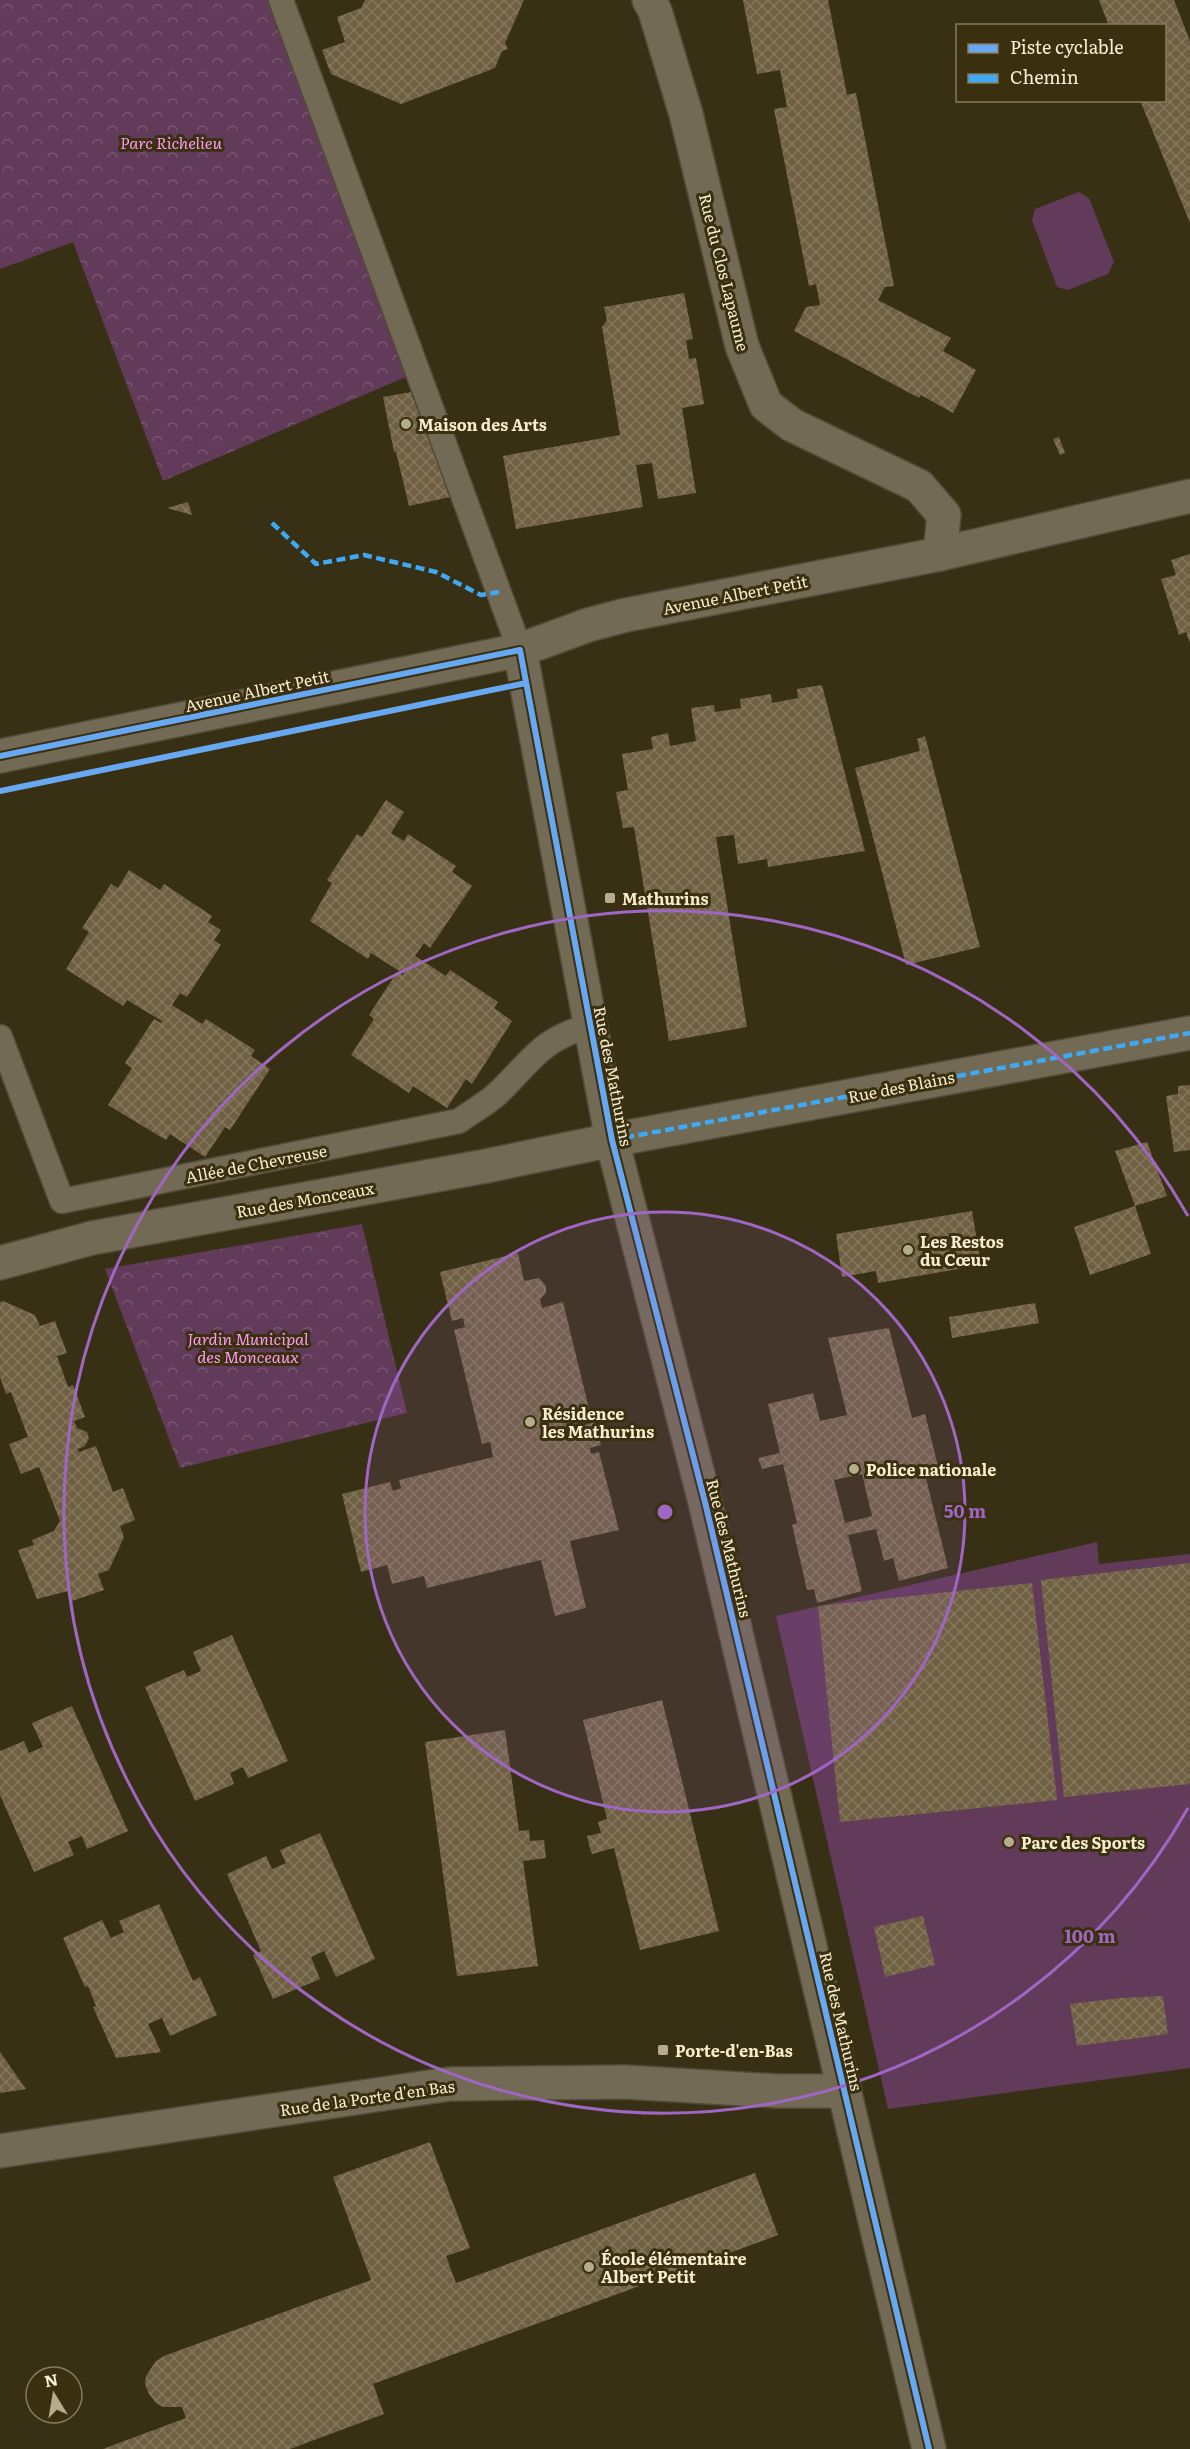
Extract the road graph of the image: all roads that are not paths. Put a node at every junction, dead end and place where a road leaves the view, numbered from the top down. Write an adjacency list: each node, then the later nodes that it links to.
1 (281, 0): 5 (lane)
2 (649, 0): 4 (street, Rue du Clos Lapaume)
3 (1190, 496): 4 (street, Avenue Albert Petit)
4 (940, 554): 5 (street, Avenue Albert Petit)
5 (520, 650): 6 (street, Avenue Albert Petit); 7 (street, Rue des Mathurins)
6 (0, 756)
7 (590, 1026): 9 (lane, Allée de Chevreuse); 10 (street, Rue des Mathurins)
8 (1190, 1033): 10 (street, Rue des Blains)
9 (0, 1037)
10 (612, 1140): 11 (street, Rue des Monceaux); 12 (street, Rue des Mathurins)
11 (0, 1263)
12 (845, 2091): 13 (street, Rue de la Porte d'en Bas); 14 (street, Rue des Mathurins)
13 (0, 2151)
14 (929, 2449)

